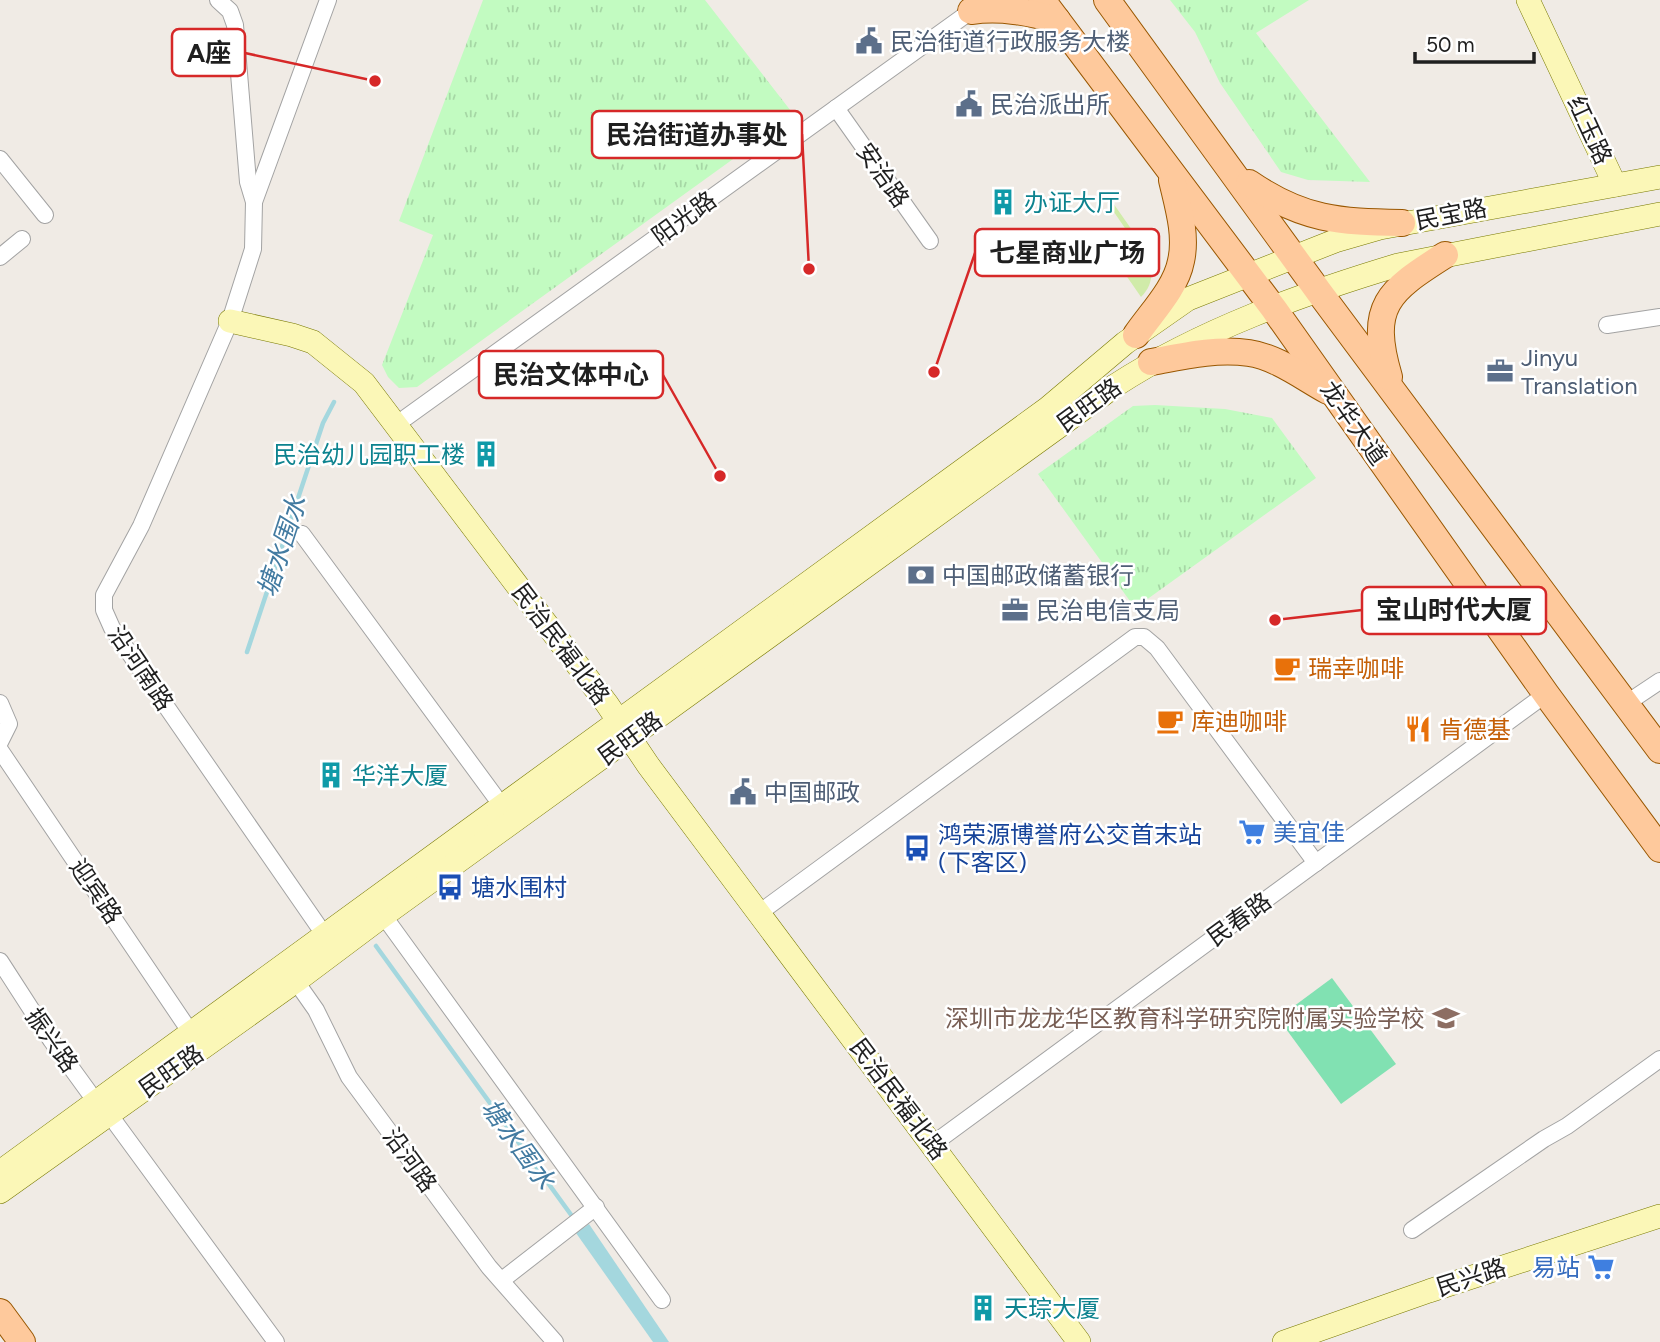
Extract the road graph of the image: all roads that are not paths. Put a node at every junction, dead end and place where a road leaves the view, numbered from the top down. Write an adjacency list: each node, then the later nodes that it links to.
1 (218, 0): 13 (street)
2 (328, 0): 13 (street)
3 (1107, 0): 10 (main road, 龙华大道)
4 (1528, 0): 12 (main road, 红玉路)
5 (974, 5): 6 (main road); 7 (street, 阳光路)
6 (1050, 10): 9 (main road, 龙华大道)
7 (836, 108): 18 (street, 安治路); 32 (street, 阳光路)
8 (0, 159): 15 (street)
9 (1171, 172): 22 (main road, 龙华大道); 28 (main road)
10 (1233, 172): 16 (main road); 21 (main road, 龙华大道)
11 (1660, 177): 12 (main road, 民宝路)
12 (1615, 184): 16 (main road, 民宝路)
13 (254, 202): 26 (street)
14 (1660, 214): 19 (main road, 民宝路)
15 (45, 215)
16 (1402, 223): 21 (main road, 民宝路)
17 (22, 239): 20 (street)
18 (930, 241)
19 (1445, 255): 23 (main road, 民宝路); 30 (main road)
20 (0, 257)
21 (1296, 258): 22 (main road, 民宝路); 23 (main road, 龙华大道)
22 (1249, 275): 24 (main road, 龙华大道); 28 (main road, 民旺路)
23 (1319, 292): 24 (main road, 民宝路); 30 (main road, 龙华大道)
24 (1273, 309): 29 (main road, 民旺路); 31 (main road, 龙华大道)
25 (1660, 317): 27 (street)
26 (230, 321): 32 (main road, 民治民福北路); 47 (street, 沿河南路)
27 (1607, 325)
28 (1136, 335): 38 (main road, 民旺路)
29 (1151, 362): 31 (main road); 38 (main road, 民旺路)
30 (1394, 392): 37 (main road, 龙华大道)
31 (1334, 394): 35 (main road, 龙华大道)
32 (397, 424): 38 (main road, 民治民福北路)
33 (302, 534): 42 (street)
34 (1660, 681): 37 (street)
35 (1546, 694): 43 (main road, 龙华大道); 44 (street, 民春路)
36 (0, 703): 39 (street)
37 (1627, 703): 41 (main road, 龙华大道)
38 (624, 729): 42 (main road, 民旺路); 45 (main road, 民旺路); 46 (main road, 民治民福北路)
39 (0, 742)
40 (0, 750): 50 (street, 迎宾路)
41 (1660, 750)
42 (502, 806): 45 (main road, 民旺路)
43 (1660, 849)
44 (1316, 863): 46 (street); 53 (street, 民春路)
45 (377, 908): 47 (main road, 民旺路); 56 (street)
46 (759, 913): 53 (main road, 民治民福北路)
47 (330, 944): 49 (main road, 民旺路)
48 (0, 961): 52 (street, 振兴路)
49 (290, 973): 50 (main road, 民旺路); 52 (main road, 民旺路); 59 (street, 沿河路)
50 (191, 1033): 52 (main road, 民旺路)
51 (1660, 1059): 58 (street)
52 (103, 1108): 54 (main road, 民旺路); 55 (main road, 民旺路); 63 (street, 振兴路)
53 (933, 1144): 65 (main road, 民治民福北路)
54 (0, 1172)
55 (0, 1192)
56 (590, 1211): 59 (street); 60 (street)
57 (1660, 1216): 66 (main road, 民兴路)
58 (1412, 1230)
59 (502, 1280): 64 (street, 沿河路)
60 (662, 1300)
61 (0, 1312): 62 (main road)
62 (23, 1342)
63 (276, 1342)
64 (555, 1342)
65 (1079, 1342)
66 (1284, 1342)

